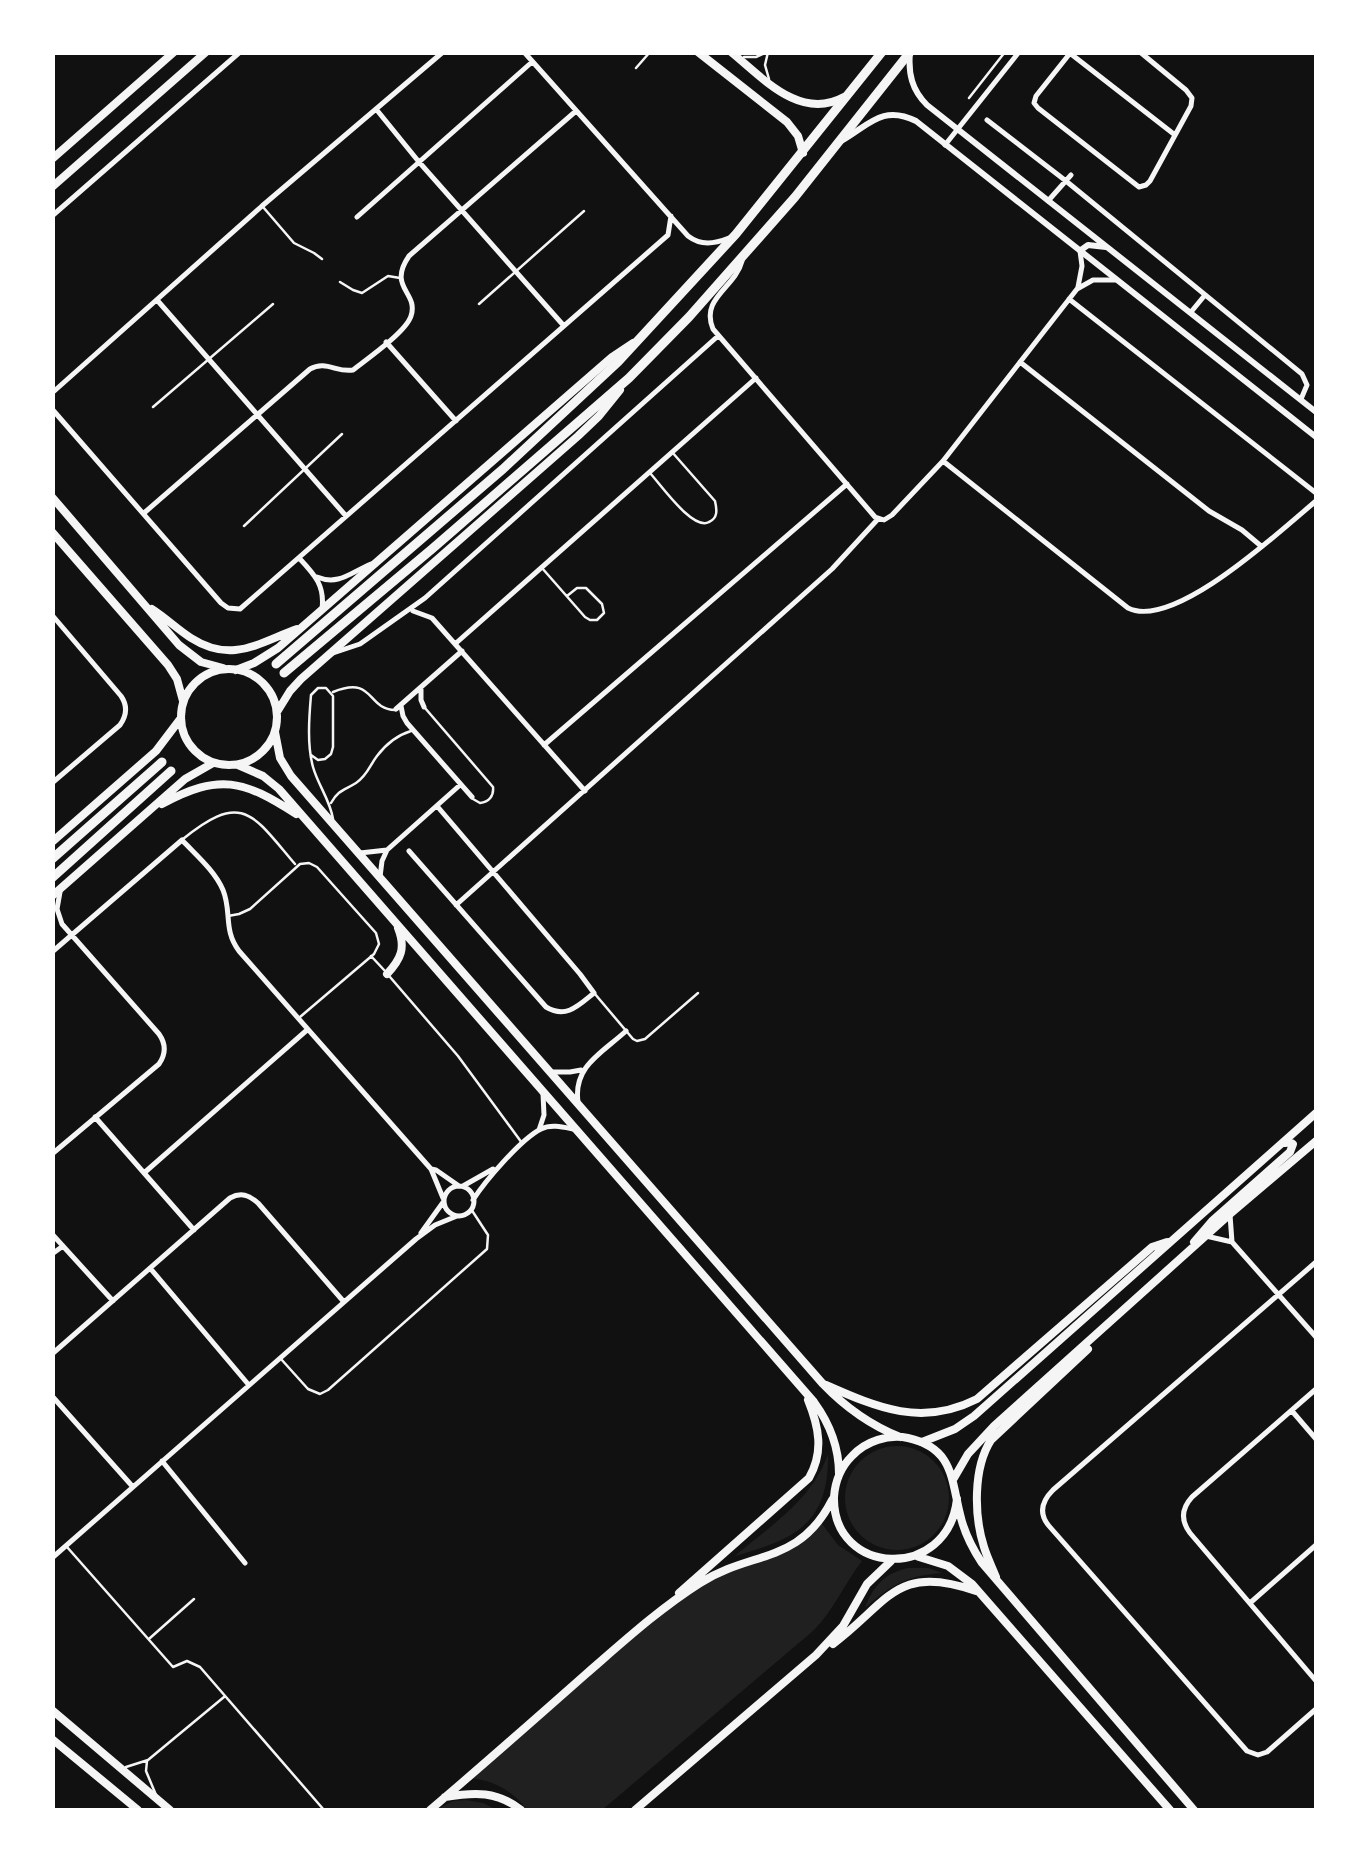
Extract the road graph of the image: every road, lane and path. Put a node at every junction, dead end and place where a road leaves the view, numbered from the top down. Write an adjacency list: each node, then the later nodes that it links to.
1 (174, 52): 31 (main road)
2 (206, 52): 34 (main road)
3 (240, 52): 39 (street)
4 (444, 52): 21 (street)
5 (524, 52): 16 (street)
6 (650, 52): 17 (lane)
7 (698, 52): 29 (main road)
8 (767, 52): 14 (lane); 18 (lane)
9 (882, 52): 19 (highway)
10 (910, 52): 24 (street); 26 (highway)
11 (1005, 52): 20 (lane)
12 (1019, 52): 24 (street)
13 (1071, 53): 25 (street); 28 (street)
14 (733, 54): 18 (main road)
15 (1145, 54): 25 (street)
16 (532, 62): 22 (street); 32 (street)
17 (636, 68)
18 (772, 85): 19 (main road)
19 (852, 91): 29 (highway)
20 (969, 98)
21 (376, 109): 32 (street); 36 (street)
22 (576, 111): 37 (street); 41 (street)
23 (987, 120): 33 (street)
24 (958, 130): 27 (street); 35 (street)
25 (1175, 134): 28 (street)
26 (840, 142): 27 (street); 47 (highway)
27 (945, 145): 46 (street)
28 (1092, 152): 30 (street)
29 (804, 153): 42 (highway)
30 (1087, 158)
31 (52, 159)
32 (419, 162): 37 (street); 40 (street)
33 (1069, 178): 35 (street); 54 (street)
34 (52, 188)
35 (1048, 201): 45 (street)
36 (262, 206): 48 (lane); 56 (street)
37 (462, 210): 49 (street); 50 (street)
38 (584, 211): 49 (lane)
39 (52, 216)
40 (357, 216)
41 (671, 216): 43 (street); 44 (street)
42 (736, 234): 44 (street); 62 (highway)
43 (668, 235): 44 (street); 60 (street)
44 (688, 236)
45 (1107, 247): 46 (street); 59 (street)
46 (1080, 251): 51 (street); 53 (street)
47 (742, 255): 61 (street); 66 (highway)
48 (322, 260)
49 (515, 272): 58 (lane); 60 (street)
50 (400, 278): 52 (lane); 63 (street)
51 (1118, 280): 53 (street); 76 (street)
52 (340, 282)
53 (1077, 289): 55 (street)
54 (1205, 295): 59 (street); 69 (street)
55 (1069, 299): 65 (street); 82 (street)
56 (157, 300): 64 (street); 68 (street)
57 (273, 304): 64 (lane)
58 (478, 304)
59 (1190, 313): 69 (street)
60 (564, 326): 74 (street)
61 (718, 336): 67 (street); 95 (street)
62 (637, 341): 92 (main road); 106 (highway)
63 (386, 342): 73 (street); 74 (street)
64 (209, 359): 70 (lane); 73 (street)
65 (1020, 362): 78 (street); 90 (street)
66 (628, 378): 105 (main road); 108 (highway)
67 (756, 378): 77 (street); 81 (street)
68 (52, 392)
69 (1301, 399): 72 (street)
70 (154, 407)
71 (52, 409): 85 (street)
72 (1316, 412)
73 (257, 414): 79 (street); 85 (street)
74 (456, 421): 86 (street)
75 (342, 434): 79 (lane)
76 (1316, 437)
77 (672, 452): 80 (street); 80 (lane)
78 (943, 461): 87 (street); 90 (street)
79 (305, 469): 86 (street); 88 (lane)
80 (649, 472): 93 (street)
81 (847, 484): 87 (street); 118 (street)
82 (1316, 492)
83 (52, 497): 97 (main road)
84 (1316, 502): 90 (street)
85 (144, 514): 91 (street)
86 (347, 516): 91 (street)
87 (878, 519): 126 (street)
88 (244, 526)
89 (52, 532): 111 (main road)
90 (1261, 546)
91 (300, 558): 94 (street)
92 (374, 564): 94 (street); 98 (main road)
93 (541, 568): 96 (lane); 103 (street)
94 (317, 577): 98 (street)
95 (429, 594): 99 (street); 101 (street)
96 (567, 596): 96 (lane)
97 (146, 606): 102 (main road); 107 (main road)
98 (322, 608): 102 (main road)
99 (410, 610): 101 (street); 105 (street)
100 (52, 616): 124 (street)
101 (432, 618): 103 (street)
102 (301, 627): 107 (main road)
103 (455, 644): 104 (street)
104 (462, 651): 109 (street); 118 (street)
105 (330, 653): 114 (main road)
106 (276, 664)
107 (232, 669): 111 (main road); 114 (main road)
108 (284, 673)
109 (422, 686): 112 (street); 113 (street)
110 (332, 692): 112 (lane); 119 (lane); 119 (lane)
111 (183, 702): 115 (main road)
112 (401, 705): 113 (street); 116 (street)
113 (424, 707): 127 (lane)
114 (277, 712): 117 (main road)
115 (181, 718): 121 (main road); 134 (main road)
116 (413, 730): 125 (street); 128 (lane)
117 (275, 732): 122 (main road); 132 (main road)
118 (544, 744): 126 (street)
119 (311, 754): 128 (lane)
120 (162, 762): 138 (highway)
121 (213, 763): 122 (main road); 130 (main road)
122 (238, 765): 131 (main road)
123 (171, 771): 141 (highway)
124 (52, 782)
125 (460, 785): 127 (street); 129 (street)
126 (586, 790): 140 (street)
127 (472, 798)
128 (330, 805): 132 (lane)
129 (437, 806): 135 (street); 140 (street)
130 (150, 811): 131 (main road); 143 (main road)
131 (305, 820): 149 (main road)
132 (334, 826): 137 (main road)
133 (182, 840): 139 (lane); 146 (street); 150 (street)
134 (52, 842)
135 (386, 850): 137 (street); 142 (street)
136 (409, 852): 145 (street)
137 (358, 853): 142 (main road)
138 (52, 859)
139 (296, 866): 146 (lane); 152 (lane)
140 (494, 872): 145 (street); 154 (street)
141 (52, 878)
142 (380, 878): 160 (main road)
143 (62, 888): 144 (main road); 148 (street)
144 (52, 896)
145 (456, 906): 154 (street)
146 (227, 916): 156 (street)
147 (52, 920): 148 (street)
148 (62, 924): 150 (street)
149 (396, 924): 153 (main road); 161 (main road)
150 (72, 936): 151 (street); 164 (street)
151 (52, 952)
152 (371, 956): 153 (lane); 156 (lane)
153 (389, 976): 168 (lane)
154 (594, 992): 158 (lane)
155 (698, 993): 158 (lane)
156 (298, 1019): 157 (street)
157 (307, 1029): 172 (street); 173 (street)
158 (626, 1032): 159 (street)
159 (584, 1068): 160 (street); 162 (street)
160 (549, 1071): 162 (main road)
161 (543, 1092): 165 (street); 166 (main road)
162 (578, 1104): 198 (main road)
163 (1316, 1114): 169 (main road)
164 (96, 1117): 170 (street); 173 (street)
165 (539, 1130): 166 (street); 168 (street)
166 (576, 1130): 201 (main road)
167 (1316, 1141): 178 (main road)
168 (523, 1144): 171 (street)
169 (1284, 1144): 184 (main road); 189 (main road)
170 (52, 1154)
171 (500, 1165): 174 (street); 176 (street)
172 (431, 1169): 174 (street); 175 (street)
173 (144, 1172): 180 (street)
174 (460, 1187): 175 (street); 176 (street)
175 (444, 1200): 179 (street); 183 (street)
176 (473, 1200): 177 (street)
177 (471, 1210): 179 (street); 197 (lane)
178 (1230, 1214): 182 (main road); 185 (street)
179 (457, 1216): 183 (street)
180 (194, 1230): 190 (street); 193 (street)
181 (52, 1234): 186 (street)
182 (1206, 1236): 185 (street); 189 (main road)
183 (416, 1239): 193 (street)
184 (1171, 1241): 198 (main road); 206 (main road)
185 (1232, 1242): 191 (street)
186 (63, 1246): 187 (street); 192 (street)
187 (52, 1254)
188 (1316, 1262): 191 (street)
189 (1175, 1264): 194 (main road)
190 (150, 1268): 192 (street); 199 (street)
191 (1279, 1294): 195 (street); 228 (street)
192 (112, 1301): 196 (street)
193 (344, 1302): 197 (street)
194 (1112, 1322): 209 (main road); 219 (main road)
195 (1316, 1337)
196 (52, 1354)
197 (280, 1358): 199 (street)
198 (823, 1384): 204 (main road)
199 (249, 1385): 207 (street)
200 (1316, 1388): 203 (street)
201 (804, 1391): 208 (main road); 222 (main road)
202 (52, 1396): 210 (street)
203 (1292, 1410): 205 (street); 223 (street)
204 (900, 1437): 206 (main road); 208 (main road)
205 (1316, 1438)
206 (922, 1442): 209 (main road)
207 (162, 1461): 210 (street); 218 (street)
208 (839, 1474): 211 (main road)
209 (954, 1478): 212 (main road)
210 (133, 1488): 214 (street)
211 (834, 1496): 217 (main road); 222 (main road)
212 (957, 1499): 215 (main road); 219 (main road)
213 (1316, 1545): 223 (street)
214 (66, 1546): 216 (street); 224 (lane)
215 (915, 1556): 217 (main road); 220 (main road)
216 (52, 1558)
217 (892, 1560): 225 (main road)
218 (245, 1563)
219 (1000, 1585): 242 (main road)
220 (979, 1592): 225 (main road); 241 (main road)
221 (194, 1599): 224 (lane)
222 (670, 1602): 233 (main road)
223 (1250, 1603): 226 (street)
224 (149, 1639): 227 (lane)
225 (816, 1654): 240 (main road)
226 (1316, 1681)
227 (225, 1695): 231 (lane); 237 (lane)
228 (1316, 1710)
229 (52, 1713): 232 (main road)
230 (52, 1739): 235 (main road)
231 (148, 1760): 232 (lane); 234 (lane)
232 (119, 1768): 234 (main road)
233 (446, 1797): 238 (main road); 239 (main road)
234 (157, 1800): 236 (main road)
235 (138, 1810)
236 (170, 1810)
237 (324, 1810)
238 (430, 1810)
239 (521, 1810)
240 (635, 1810)
241 (1170, 1810)
242 (1194, 1810)

